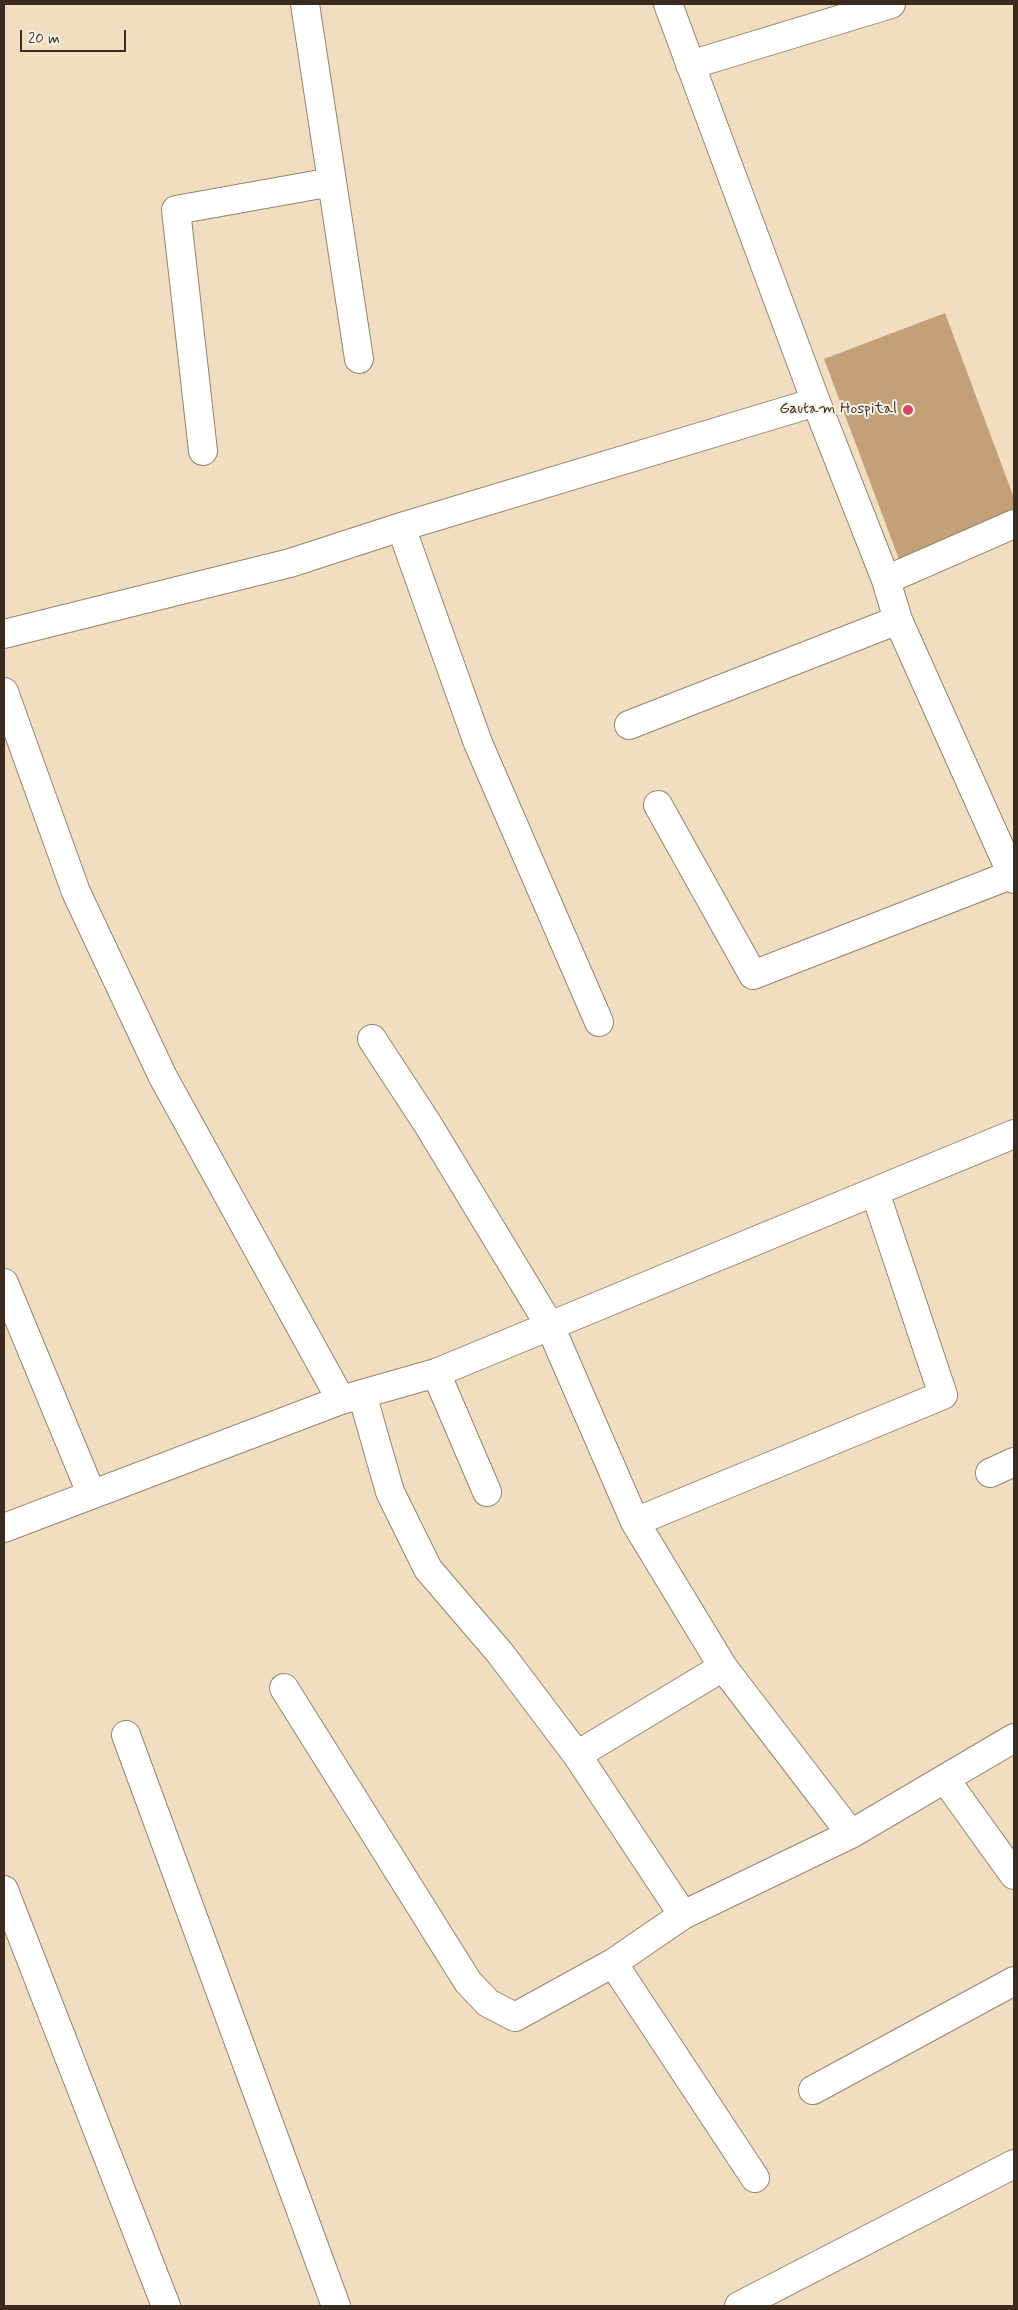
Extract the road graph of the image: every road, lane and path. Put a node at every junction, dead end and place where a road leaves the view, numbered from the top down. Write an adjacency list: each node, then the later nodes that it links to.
1 (305, 4): 5 (street)
2 (668, 4): 4 (street)
3 (891, 4): 4 (street)
4 (690, 66): 7 (street)
5 (332, 182): 6 (street); 8 (street)
6 (359, 359)
7 (816, 402): 10 (street); 11 (street)
8 (203, 451)
9 (1014, 524): 11 (street)
10 (401, 527): 13 (street); 18 (street)
11 (886, 580): 12 (street)
12 (898, 620): 15 (street); 17 (street)
13 (4, 634)
14 (4, 692): 25 (street)
15 (629, 725)
16 (658, 806): 17 (street)
17 (1013, 876)
18 (599, 1022)
19 (372, 1040): 23 (street)
20 (1014, 1134): 21 (street)
21 (875, 1192): 23 (street); 30 (street)
22 (4, 1283): 29 (street)
23 (550, 1326): 24 (street); 30 (street)
24 (436, 1373): 25 (street); 28 (street)
25 (352, 1397): 29 (street); 36 (street)
26 (1014, 1462): 27 (street)
27 (990, 1473)
28 (487, 1492)
29 (91, 1493): 31 (street)
30 (635, 1522): 32 (street)
31 (4, 1528)
32 (723, 1666): 36 (street); 38 (street)
33 (284, 1688): 42 (street)
34 (126, 1735): 48 (street)
35 (1014, 1738): 37 (street)
36 (577, 1755): 41 (street)
37 (945, 1779): 38 (street); 39 (street)
38 (851, 1834): 41 (street)
39 (1014, 1874)
40 (4, 1890): 47 (street)
41 (683, 1915): 42 (street)
42 (613, 1963): 46 (street)
43 (1014, 1981): 44 (street)
44 (813, 2090)
45 (1014, 2164): 49 (street)
46 (754, 2178)
47 (166, 2306)
48 (336, 2306)
49 (739, 2306)

